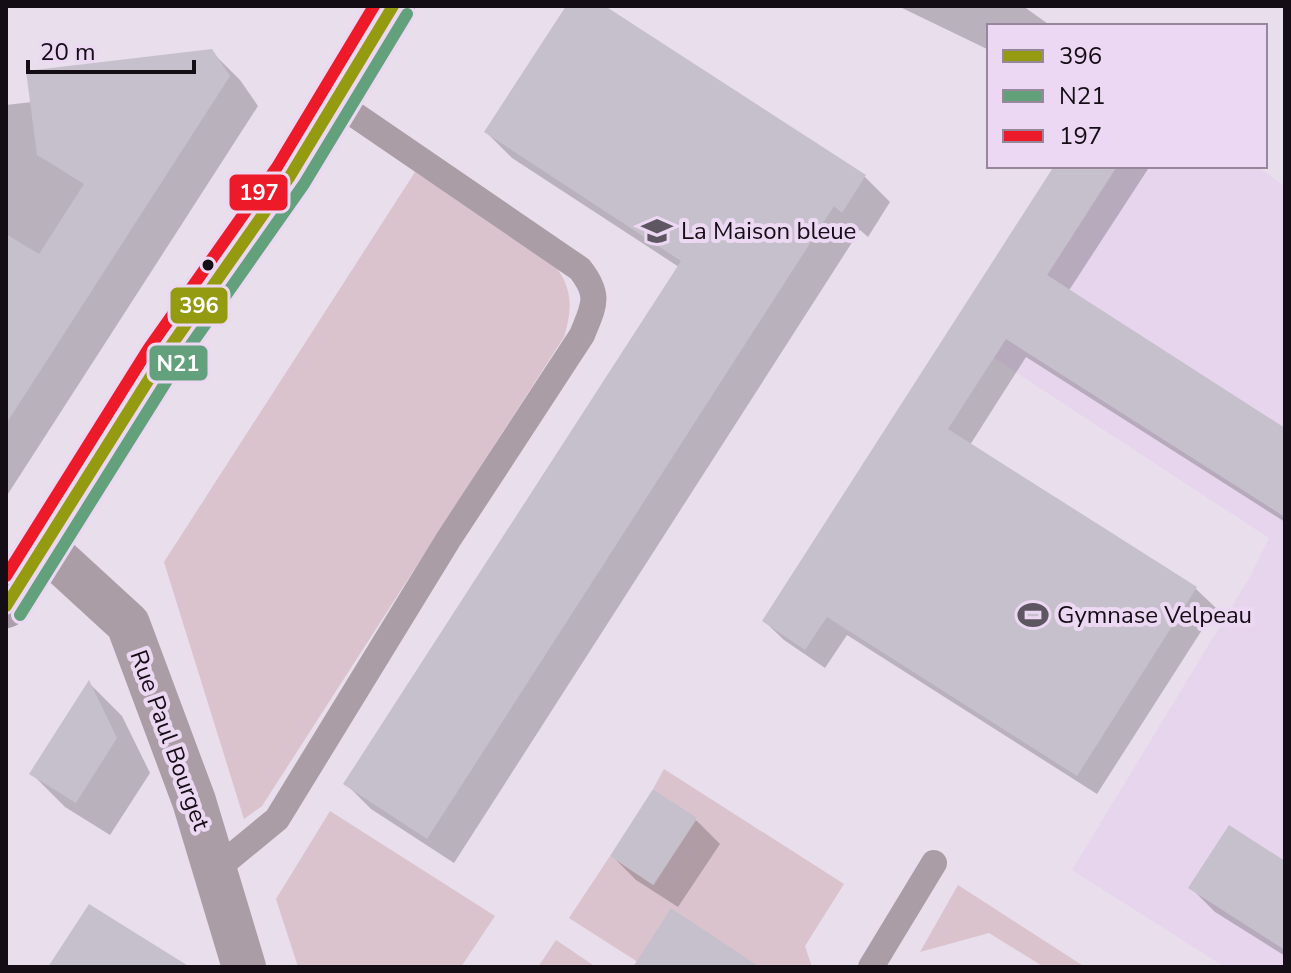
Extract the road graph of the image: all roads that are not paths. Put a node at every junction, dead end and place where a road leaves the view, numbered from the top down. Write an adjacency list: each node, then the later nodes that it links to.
1 (380, 11): 2 (main road)
2 (336, 102): 3 (main road); 6 (lane)
3 (43, 546): 4 (main road); 6 (street, Rue Paul Bourget)
4 (6, 606)
5 (934, 863): 8 (lane)
6 (215, 870): 7 (street, Rue Paul Bourget)
7 (244, 967)
8 (871, 967)

